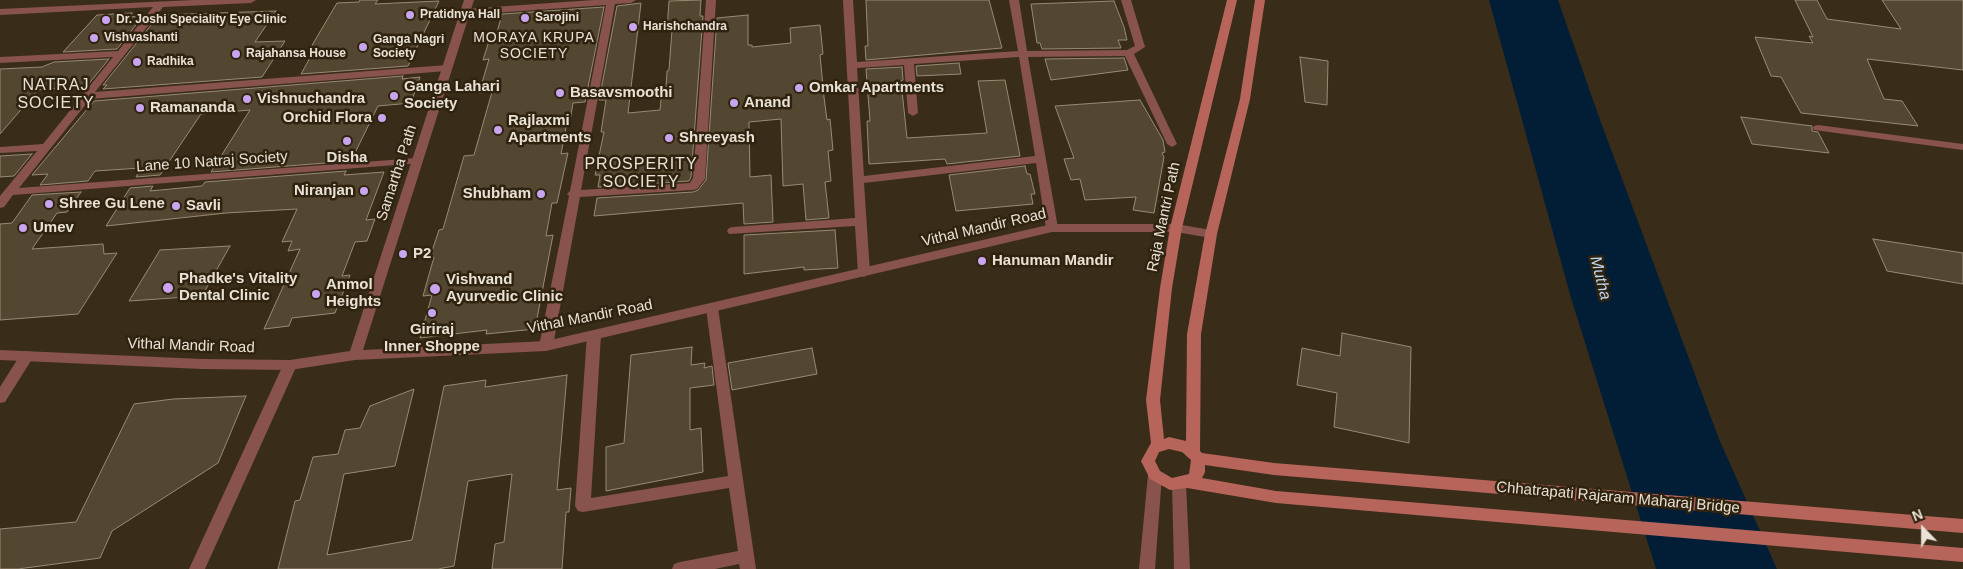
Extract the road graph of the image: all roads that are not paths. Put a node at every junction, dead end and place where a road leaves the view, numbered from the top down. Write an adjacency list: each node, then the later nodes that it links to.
1 (250, 0): 11 (street)
2 (469, 0): 13 (street, Samartha Path)
3 (632, 0): 10 (street)
4 (711, 0): 32 (street)
5 (848, 0): 19 (street)
6 (1014, 0): 16 (street)
7 (1126, 0): 14 (street)
8 (1232, 0): 36 (main road, Raja Mantri Path)
9 (1260, 0): 38 (main road)
10 (611, 2): 13 (street); 32 (street)
11 (161, 4): 12 (street); 15 (street)
12 (0, 12)
13 (465, 12): 20 (street, Samartha Path)
14 (1129, 53): 16 (street); 24 (street)
15 (122, 54): 17 (street); 21 (street)
16 (1023, 54): 18 (street); 28 (street)
17 (0, 60)
18 (909, 62): 19 (street); 22 (street)
19 (852, 65): 30 (street)
20 (447, 68): 21 (street); 29 (street, Samartha Path)
21 (88, 96): 25 (street)
22 (913, 113)
23 (1818, 128): 26 (street)
24 (1172, 144)
25 (47, 147): 27 (street); 31 (street)
26 (1963, 147)
27 (0, 150)
28 (1041, 159): 30 (street); 35 (street)
29 (416, 161): 31 (street, Lane 10 Natraj Society); 44 (street, Samartha Path)
30 (858, 180): 34 (street)
31 (10, 192): 33 (street)
32 (574, 194): 42 (street)
33 (0, 204)
34 (861, 222): 37 (street); 39 (street)
35 (1052, 228): 36 (street, Vithal Mandir Road); 39 (street, Vithal Mandir Road)
36 (1176, 228): 38 (street, Vithal Mandir Road); 48 (main road, Raja Mantri Path)
37 (733, 230)
38 (1211, 234): 49 (main road)
39 (864, 274): 40 (street, Vithal Mandir Road)
40 (712, 308): 41 (street, Vithal Mandir Road); 51 (street)
41 (594, 335): 42 (street, Vithal Mandir Road); 51 (street)
42 (546, 346): 44 (street, Vithal Mandir Road)
43 (0, 355): 45 (street, Vithal Mandir Road)
44 (355, 355): 46 (street, Vithal Mandir Road)
45 (28, 356): 46 (street, Vithal Mandir Road); 47 (street)
46 (290, 364): 56 (street)
47 (0, 398)
48 (1158, 445): 49 (main road); 50 (main road)
49 (1195, 455): 52 (main road); 53 (main road, Chhatrapati Rajaram Maharaj Bridge)
50 (1154, 475): 52 (main road); 58 (street)
51 (736, 481): 55 (street)
52 (1183, 483): 54 (main road, Chhatrapati Rajaram Maharaj Bridge); 59 (street)
53 (1963, 526)
54 (1963, 556)
55 (747, 562): 57 (street)
56 (197, 569)
57 (680, 569)
58 (1148, 569)
59 (1182, 569)

